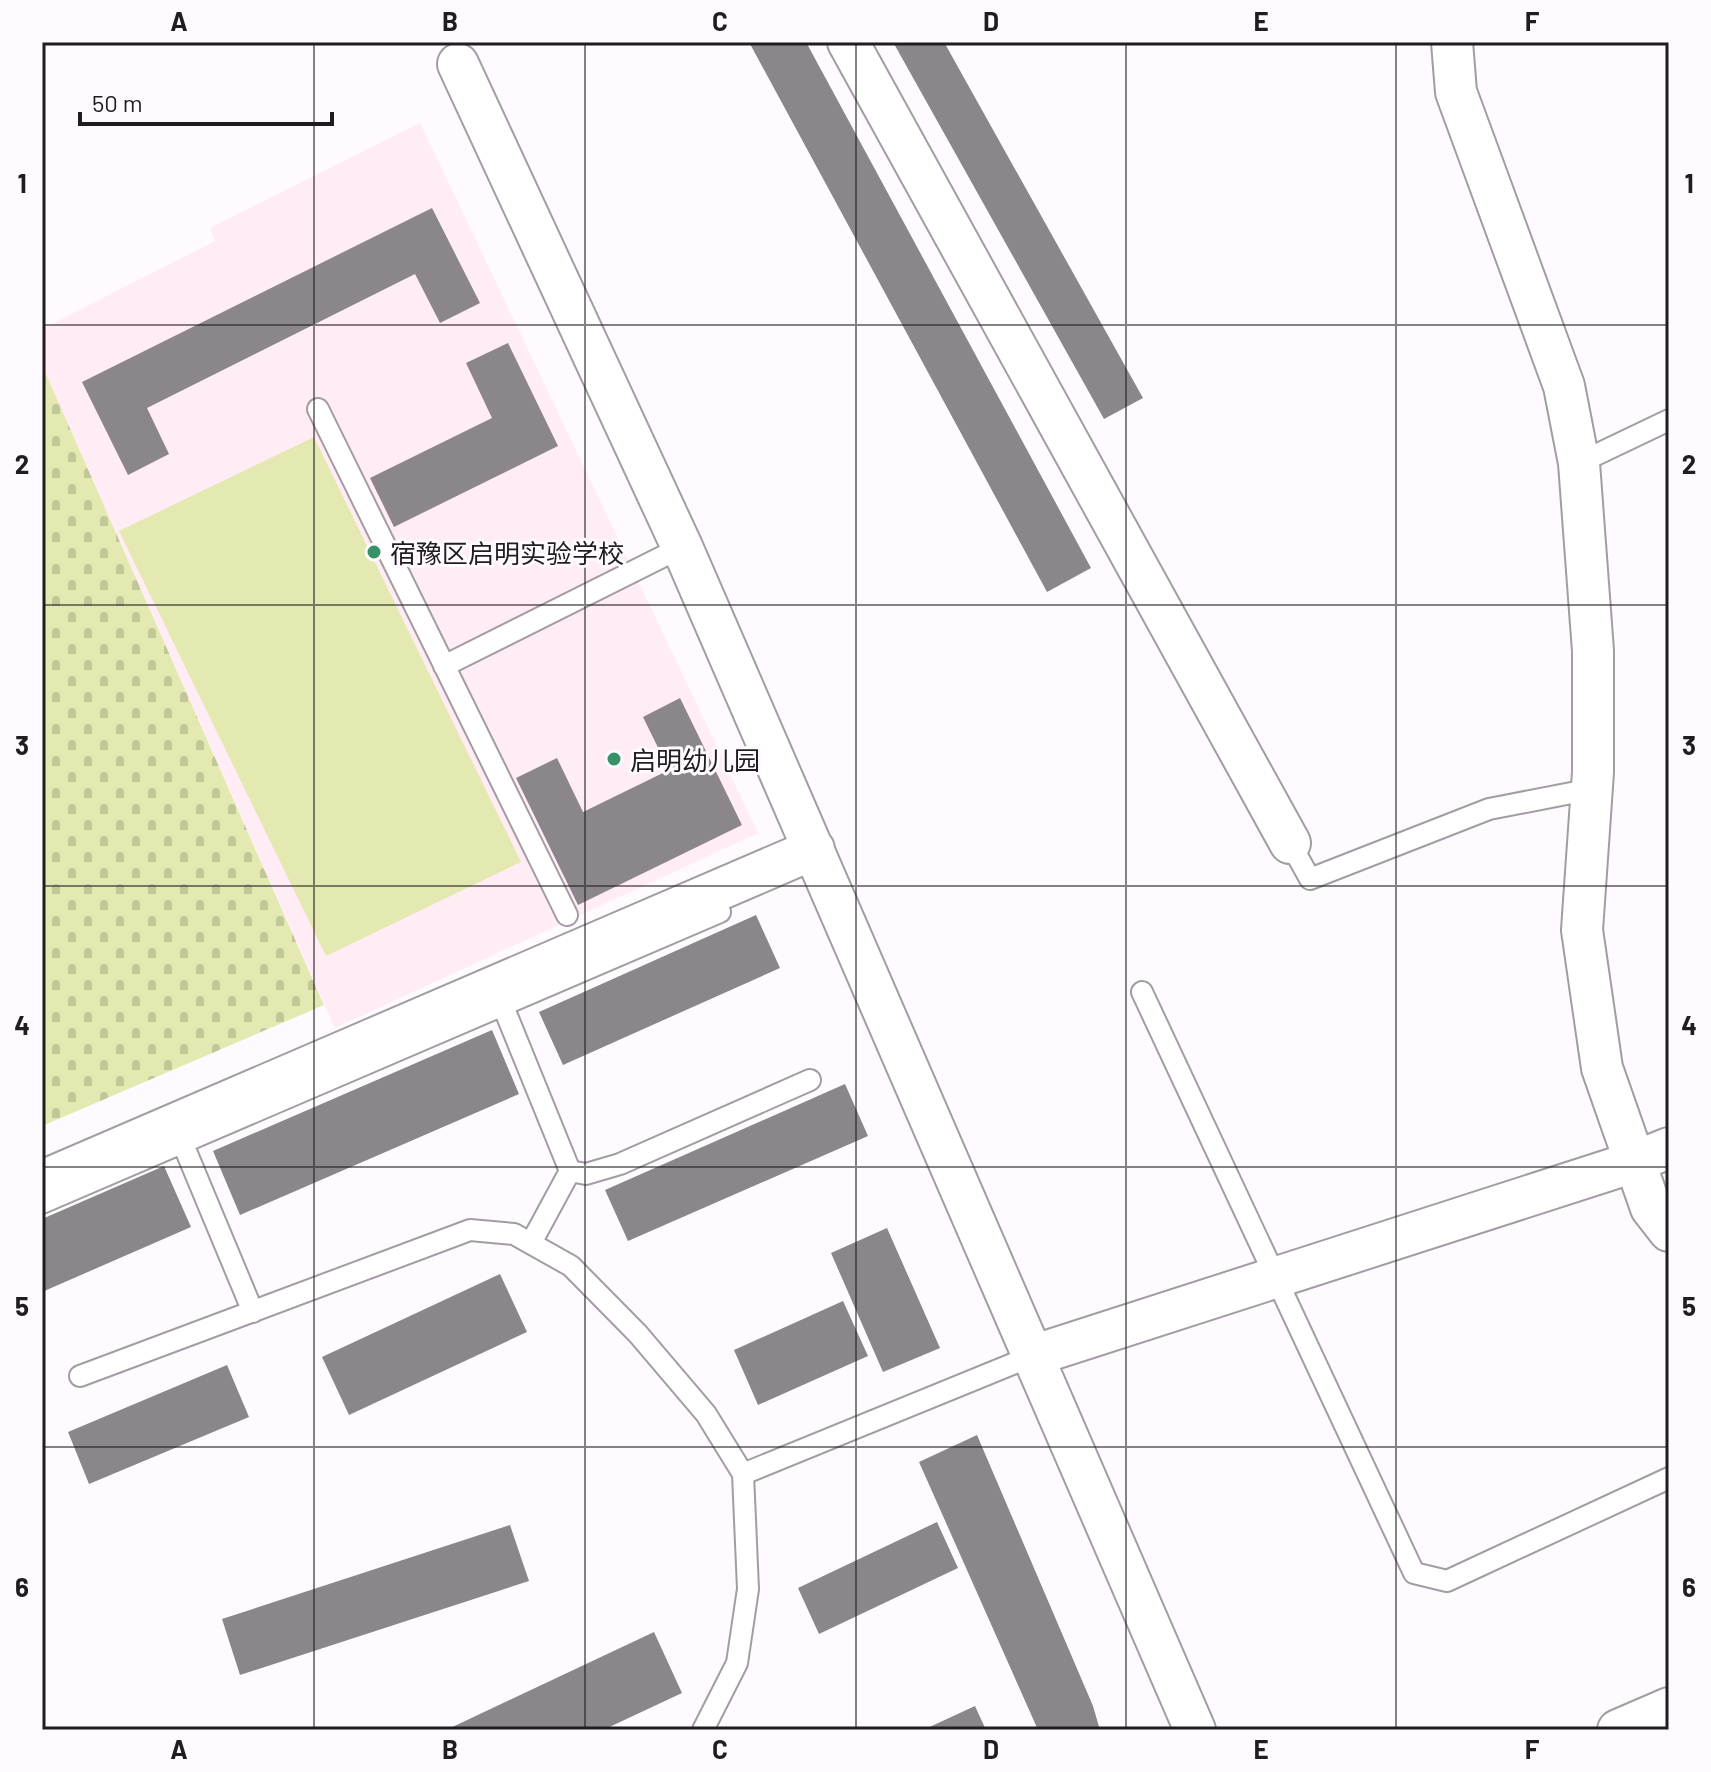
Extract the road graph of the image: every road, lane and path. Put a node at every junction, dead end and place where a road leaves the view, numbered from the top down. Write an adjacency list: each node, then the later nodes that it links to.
1 (848, 42): 10 (street)
2 (1452, 42): 6 (street)
3 (458, 64): 7 (street)
4 (318, 409): 8 (lane)
5 (1669, 420): 6 (lane)
6 (1579, 463): 9 (street)
7 (682, 547): 8 (lane); 11 (street)
8 (444, 666): 13 (lane)
9 (1592, 789): 10 (lane); 18 (street)
10 (1290, 843)
11 (814, 849): 20 (street); 26 (street)
12 (720, 912): 15 (lane)
13 (567, 915)
14 (1142, 992): 24 (lane)
15 (503, 1006): 17 (lane); 19 (lane)
16 (810, 1080): 19 (lane)
17 (183, 1144): 21 (lane); 25 (lane)
18 (1652, 1155): 22 (street); 24 (street)
19 (570, 1171): 23 (lane)
20 (42, 1181)
21 (42, 1203)
22 (1669, 1231)
23 (531, 1243): 25 (lane); 28 (lane)
24 (1276, 1277): 26 (street); 29 (lane)
25 (253, 1312): 27 (lane)
26 (1032, 1356): 28 (lane); 32 (street)
27 (80, 1376)
28 (743, 1474): 31 (lane)
29 (1669, 1478)
30 (1669, 1708): 33 (street)
31 (703, 1730)
32 (1195, 1730)
33 (1618, 1730)

